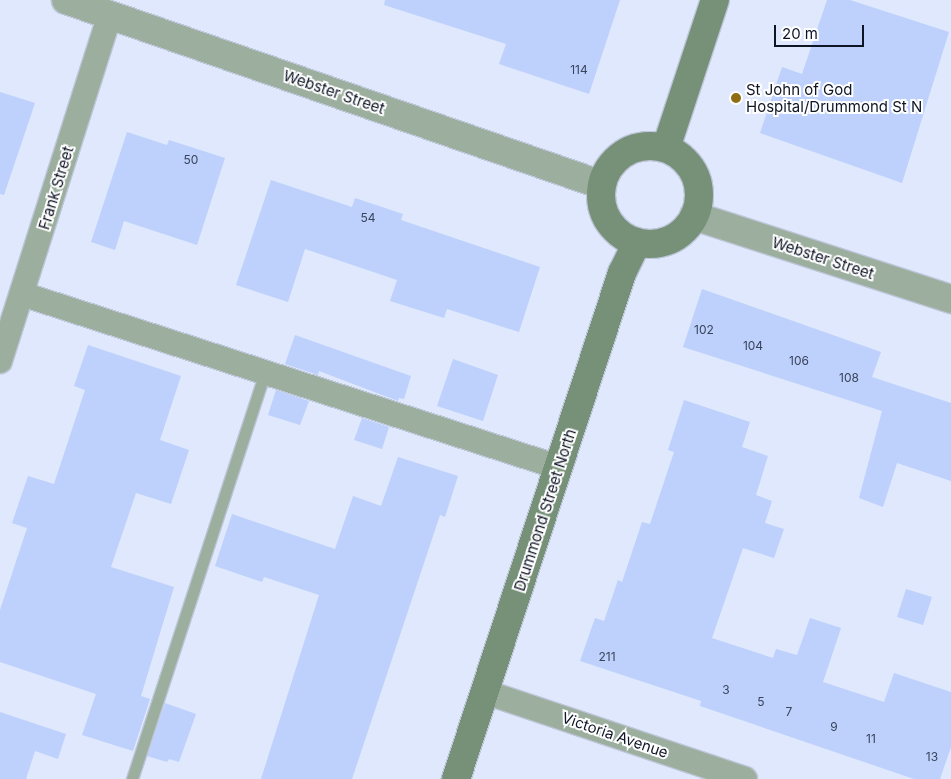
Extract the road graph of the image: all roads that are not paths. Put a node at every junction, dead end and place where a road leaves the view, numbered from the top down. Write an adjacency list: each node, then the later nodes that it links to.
1 (715, 0): 4 (main road)
2 (75, 1): 3 (street, Webster Street)
3 (110, 15): 5 (street, Webster Street); 8 (street, Frank Street)
4 (666, 148): 5 (main road); 6 (main road)
5 (602, 185): 7 (main road)
6 (694, 216): 7 (main road); 9 (street, Webster Street)
7 (637, 242): 12 (main road, Drummond Street North)
8 (22, 294): 10 (street, Frank Street); 11 (street)
9 (951, 299)
10 (0, 360)
11 (265, 372): 12 (street); 14 (lane)
12 (558, 467): 13 (main road, Drummond Street North)
13 (485, 692): 15 (main road, Drummond Street North); 16 (street, Victoria Avenue)
14 (132, 779)
15 (456, 779)
16 (745, 779)

